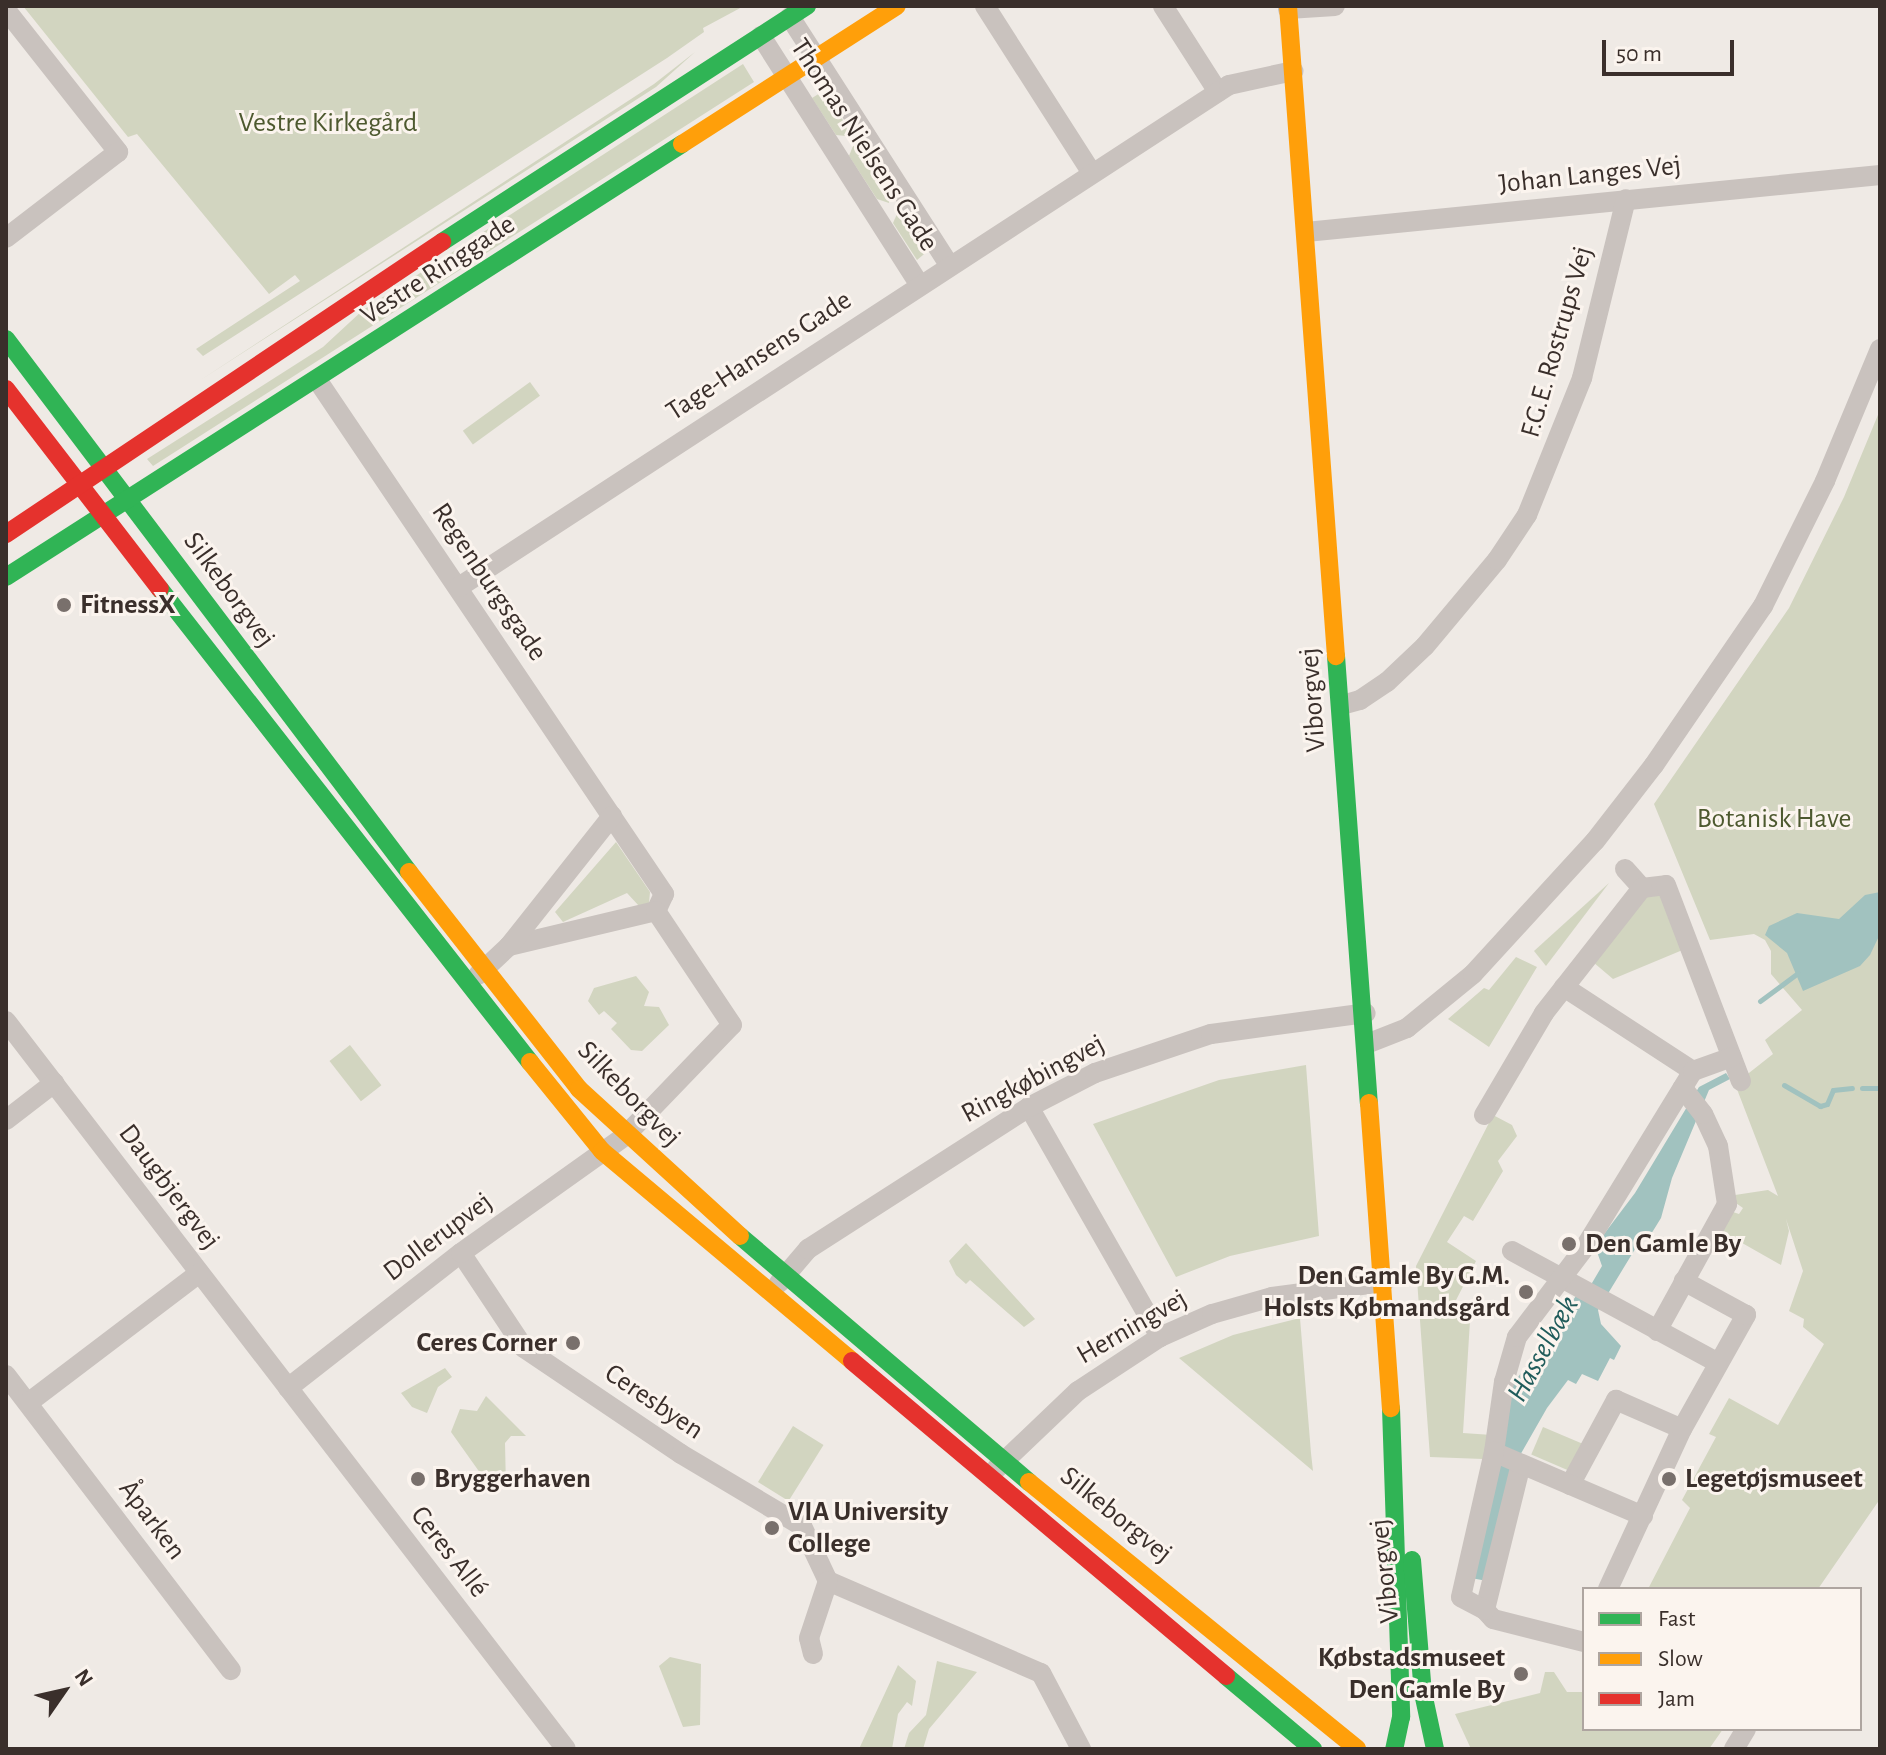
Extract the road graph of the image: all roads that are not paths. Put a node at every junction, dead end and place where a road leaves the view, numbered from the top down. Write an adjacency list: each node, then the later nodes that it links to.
1 (897, 6): 9 (street, Vestre Ringgade)
2 (985, 6): 13 (street)
3 (1163, 6): 12 (street)
4 (1335, 6): 5 (street)
5 (1288, 7): 10 (street, Viborgvej)
6 (799, 12): 8 (street, Vestre Ringgade); 9 (street, Thomas Nielsens Gade)
7 (7, 15): 17 (street)
8 (761, 36): 11 (street, Thomas Nielsens Gade); 24 (street, Vestre Ringgade)
9 (817, 59): 11 (street, Vestre Ringgade); 18 (street, Thomas Nielsens Gade)
10 (1293, 71): 12 (street, Tage-Hansens Gade); 16 (street, Viborgvej)
11 (787, 77): 19 (street, Thomas Nielsens Gade); 22 (street, Vestre Ringgade)
12 (1218, 92): 13 (street, Tage-Hansens Gade)
13 (1091, 172): 18 (street, Tage-Hansens Gade)
14 (1880, 175): 15 (street, Johan Langes Vej)
15 (1626, 199): 16 (street, Johan Langes Vej); 31 (street, F.G.E. Rostrups Vej)
16 (1306, 232): 31 (street, Viborgvej)
17 (6, 238)
18 (949, 265): 19 (street, Tage-Hansens Gade)
19 (919, 284): 30 (street, Tage-Hansens Gade)
20 (6, 339): 24 (street, Silkeborgvej)
21 (1880, 349): 42 (street)
22 (318, 381): 26 (street, Vestre Ringgade); 30 (street, Regenburgsgade)
23 (6, 389): 25 (street, Silkeborgvej)
24 (104, 468): 25 (street, Vestre Ringgade); 26 (street, Silkeborgvej)
25 (79, 484): 27 (street, Silkeborgvej); 28 (street, Vestre Ringgade)
26 (126, 498): 27 (street, Vestre Ringgade); 37 (street, Silkeborgvej)
27 (101, 513): 29 (street, Vestre Ringgade); 38 (street, Silkeborgvej)
28 (6, 534)
29 (6, 577)
30 (459, 587): 32 (street, Regenburgsgade)
31 (1342, 705): 40 (street, Viborgvej)
32 (612, 816): 35 (street, Regenburgsgade); 36 (street)
33 (1625, 869): 34 (street)
34 (1642, 888): 39 (street); 43 (street)
35 (656, 911): 36 (street); 50 (street, Dollerupvej)
36 (509, 946): 37 (street)
37 (483, 971): 38 (street); 50 (street, Silkeborgvej)
38 (465, 985): 51 (street, Silkeborgvej)
39 (1564, 987): 46 (street); 48 (street)
40 (1366, 1013): 42 (street, Viborgvej); 47 (street, Ringkøbingvej)
41 (6, 1021): 45 (street, Daugbjergvej)
42 (1369, 1043): 58 (street, Viborgvej)
43 (1732, 1057): 44 (street); 46 (street)
44 (1741, 1081)
45 (54, 1083): 49 (street); 54 (street, Daugbjergvej)
46 (1693, 1093): 56 (street); 57 (street)
47 (1029, 1107): 55 (street, Ringkøbingvej); 61 (street)
48 (1484, 1115)
49 (6, 1120)
50 (625, 1136): 51 (street, Dollerupvej); 55 (street, Silkeborgvej)
51 (602, 1151): 53 (street, Dollerupvej); 59 (street, Silkeborgvej)
52 (1512, 1251): 56 (street)
53 (461, 1253): 65 (street, Dollerupvej); 74 (street, Ceresbyen)
54 (199, 1273): 65 (street, Daugbjergvej); 66 (street)
55 (787, 1274): 59 (street, Ringkøbingvej); 69 (street, Silkeborgvej)
56 (1560, 1275): 60 (street); 68 (street)
57 (1684, 1281): 60 (street); 62 (street)
58 (1384, 1282): 61 (street, Herningvej); 64 (street, Viborgvej)
59 (771, 1292): 71 (street, Silkeborgvej)
60 (1657, 1331): 62 (street)
61 (1160, 1337): 69 (street, Herningvej)
62 (1718, 1363): 67 (street)
63 (6, 1375): 66 (street, Åparken)
64 (1390, 1387): 85 (street, Viborgvej); 86 (street, Viborgvej)
65 (288, 1388): 81 (street, Ceres Allé)
66 (28, 1403): 79 (street, Åparken)
67 (1682, 1429): 72 (street); 73 (street)
68 (1496, 1453): 70 (street); 76 (street)
69 (1003, 1461): 71 (street, Herningvej); 84 (street, Silkeborgvej)
70 (1520, 1464): 72 (street); 76 (street)
71 (988, 1479): 83 (street, Silkeborgvej)
72 (1570, 1485): 73 (street)
73 (1640, 1522): 75 (street)
74 (828, 1581): 78 (street); 82 (street)
75 (1609, 1587)
76 (1485, 1610): 77 (street)
77 (1582, 1640)
78 (813, 1654)
79 (231, 1670)
80 (1745, 1731): 87 (street)
81 (566, 1749)
82 (1081, 1749)
83 (1313, 1749)
84 (1357, 1749)
85 (1394, 1749)
86 (1435, 1749)
87 (1734, 1749)

